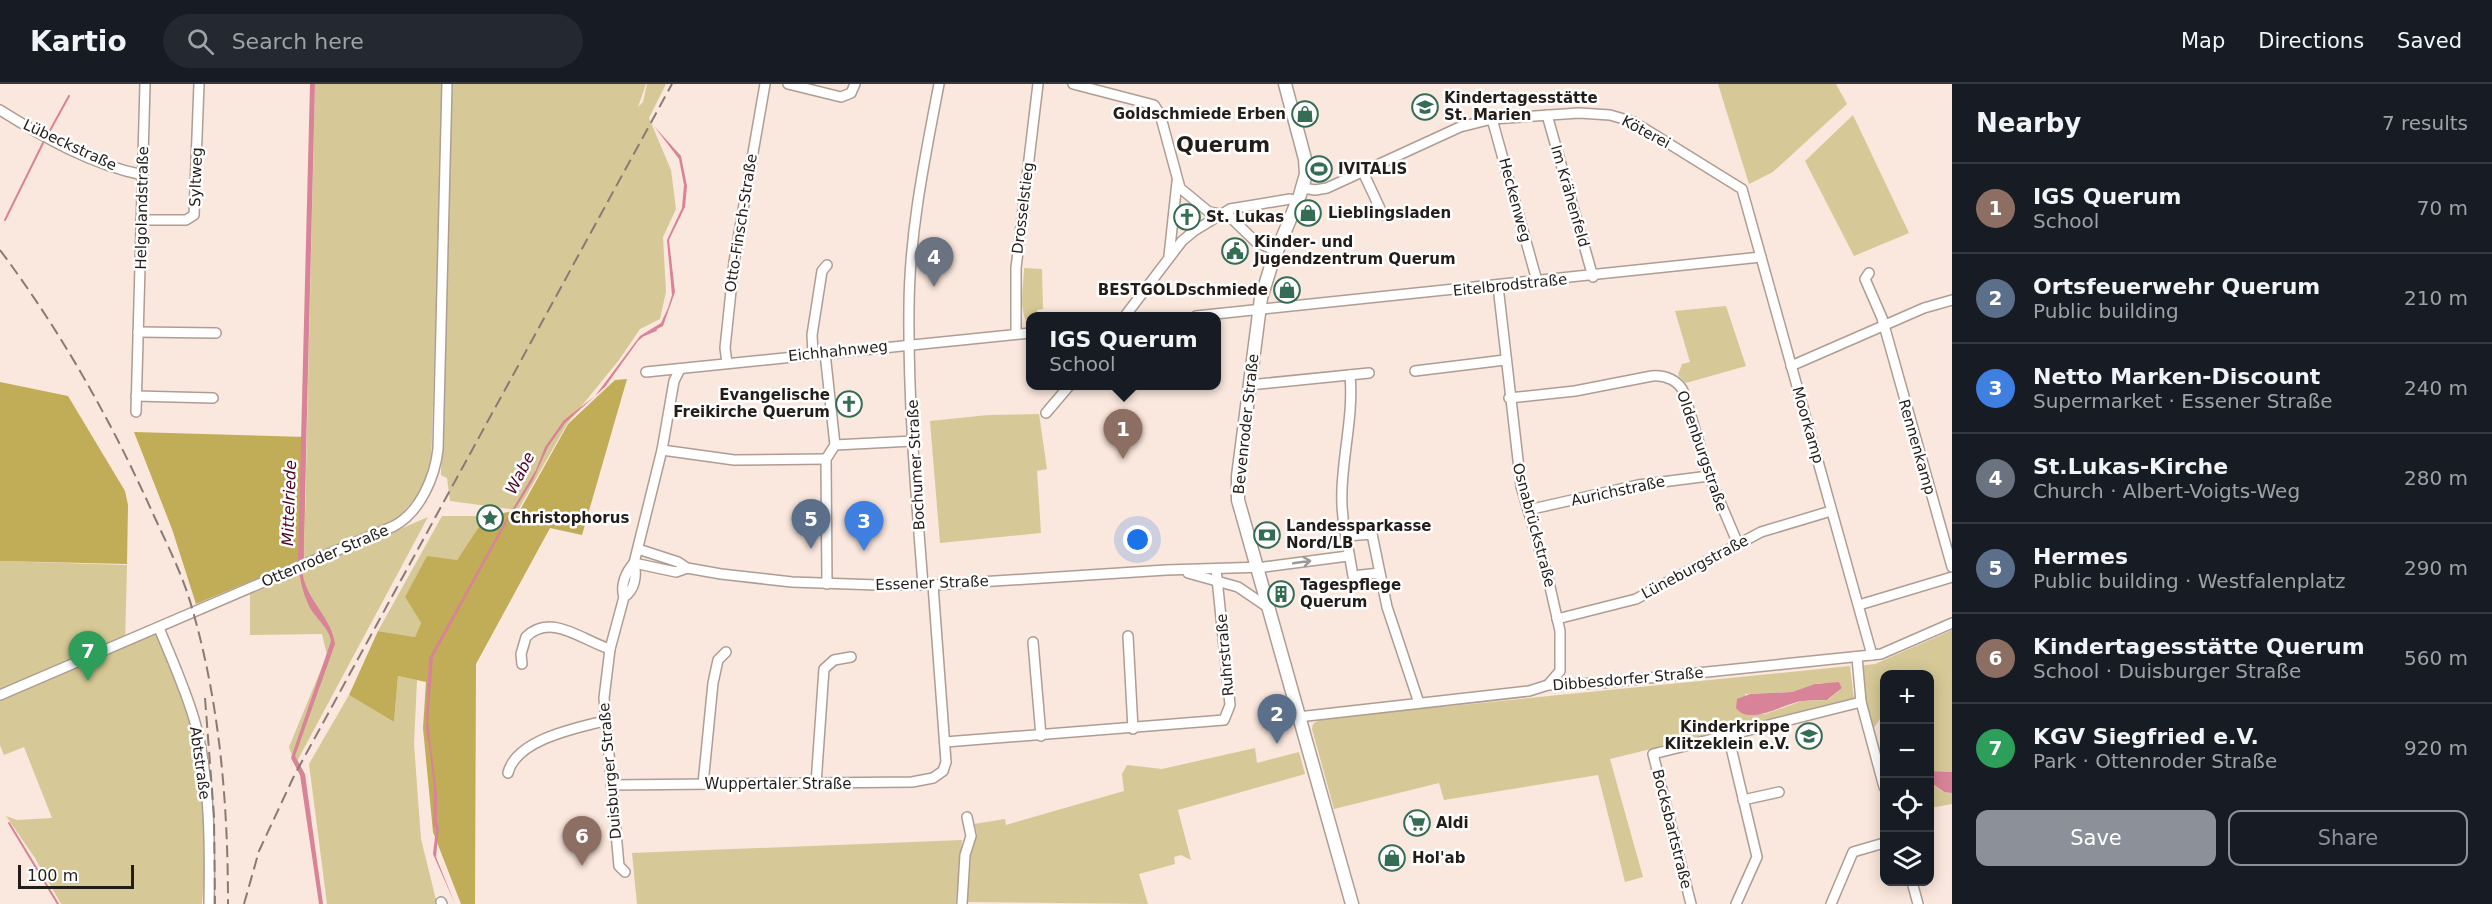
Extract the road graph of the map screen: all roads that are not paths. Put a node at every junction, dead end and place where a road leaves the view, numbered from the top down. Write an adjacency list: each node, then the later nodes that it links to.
1 (145, 84): 15 (street, Helgolandstraße)
2 (199, 84): 22 (street, Syltweg)
3 (447, 84): 84 (street, Ottenroder Straße)
4 (765, 84): 44 (street, Otto-Finsch-Straße)
5 (788, 84): 6 (street)
6 (855, 84)
7 (939, 84): 40 (street, Bochumer Straße)
8 (1038, 84): 38 (street, Drosselstieg)
9 (1074, 84): 16 (street)
10 (1285, 84): 17 (main road, Bevenroder Straße)
11 (0, 110): 15 (street, Lübeckstraße)
12 (1548, 115): 13 (street, Köterei); 18 (street, Köterei); 28 (street, Im Krähenfeld)
13 (1492, 119): 14 (street, Köterei); 29 (street, Heckenweg)
14 (1363, 172): 17 (street, Köterei); 21 (street)
15 (143, 175): 22 (street, Helgolandstraße)
16 (1178, 182): 20 (street); 25 (street)
17 (1303, 188): 19 (main road, Bevenroder Straße)
18 (1744, 196): 24 (street, Moorkamp)
19 (1298, 201): 20 (street); 23 (main road, Bevenroder Straße)
20 (1220, 212): 23 (street); 25 (street)
21 (1383, 215)
22 (141, 220): 36 (street, Helgolandstraße)
23 (1277, 251): 32 (main road, Bevenroder Straße)
24 (1761, 257): 28 (street, Eitelbrodstraße); 45 (street, Moorkamp)
25 (1168, 258): 33 (street)
26 (827, 265): 42 (street)
27 (1869, 273): 35 (street, Rennenkamp)
28 (1593, 277): 29 (street, Eitelbrodstraße)
29 (1537, 282): 30 (street, Eitelbrodstraße)
30 (1498, 286): 32 (street, Eitelbrodstraße); 43 (street, Osnabrückstraße)
31 (1952, 300): 35 (street)
32 (1259, 309): 34 (street); 51 (main road, Bevenroder Straße)
33 (1128, 312)
34 (1221, 313)
35 (1883, 326): 45 (street); 71 (street, Rennenkamp)
36 (138, 332): 37 (street); 53 (street, Helgolandstraße)
37 (216, 333)
38 (1016, 333): 39 (street, Eichhahnweg); 40 (street, Eichhahnweg)
39 (1026, 333)
40 (909, 344): 41 (street, Eichhahnweg); 58 (street, Bochumer Straße)
41 (825, 353): 42 (street, Eichhahnweg); 59 (street)
42 (813, 354): 44 (street, Eichhahnweg)
43 (1505, 360): 47 (street); 55 (street, Osnabrückstraße)
44 (727, 363): 46 (street, Eichhahnweg)
45 (1791, 366): 64 (street, Moorkamp)
46 (681, 369): 48 (street, Eichhahnweg); 60 (street, Duisburger Straße)
47 (1415, 371)
48 (646, 372)
49 (1369, 373): 50 (street)
50 (1350, 375): 51 (street); 65 (street)
51 (1249, 385): 70 (main road, Bevenroder Straße)
52 (1066, 390): 57 (street)
53 (136, 396): 54 (street); 56 (street, Helgolandstraße)
54 (213, 398)
55 (1509, 398): 62 (street, Oldenburgstraße); 63 (street, Osnabrückstraße)
56 (136, 412)
57 (1046, 413)
58 (913, 441): 59 (street); 79 (street, Bochumer Straße)
59 (835, 445): 61 (street)
60 (662, 450): 61 (street); 67 (street, Duisburger Straße)
61 (826, 459): 78 (street)
62 (1709, 476): 63 (street, Aurichstraße); 66 (street, Oldenburgstraße)
63 (1528, 510): 82 (street, Osnabrückstraße)
64 (1831, 511): 66 (street, Lüneburgstraße); 80 (street, Moorkamp)
65 (1346, 536): 68 (street); 75 (street)
66 (1738, 544): 82 (street, Lüneburgstraße)
67 (638, 549): 69 (street, Duisburger Straße); 72 (street, Essener Straße)
68 (1348, 556): 70 (street, Essener Straße, one-way to 68); 75 (street)
69 (634, 563): 72 (street, Essener Straße); 87 (street, Duisburger Straße)
70 (1256, 567): 73 (street, Essener Straße); 81 (main road, Bevenroder Straße)
71 (1952, 567)
72 (687, 568): 78 (street, Essener Straße)
73 (1216, 569): 74 (street, Essener Straße); 77 (street, Ruhrstraße)
74 (1177, 570): 77 (street, Essener Straße); 79 (street, Essener Straße)
75 (1379, 573): 96 (street)
76 (1952, 577): 80 (street)
77 (1218, 581): 81 (street, Essener Straße); 99 (street, Ruhrstraße)
78 (827, 584): 79 (street, Essener Straße)
79 (928, 585): 102 (street, Bochumer Straße)
80 (1859, 605): 89 (street, Moorkamp)
81 (1266, 606): 97 (main road, Bevenroder Straße)
82 (1557, 618): 93 (street, Osnabrückstraße)
83 (1952, 623): 89 (street, Dibbesdorfer Straße)
84 (159, 628): 94 (street, Ottenroder Straße); 115 (street, Abtstraße)
85 (1128, 636): 99 (street)
86 (1033, 642): 101 (street)
87 (610, 649): 92 (street); 98 (street, Duisburger Straße)
88 (726, 652): 107 (street)
89 (1872, 655): 91 (street, Dibbesdorfer Straße)
90 (851, 657): 108 (street)
91 (1857, 657): 93 (street, Dibbesdorfer Straße); 95 (street)
92 (522, 664)
93 (1548, 685): 96 (street, Dibbesdorfer Straße)
94 (0, 695)
95 (1861, 702): 100 (street); 105 (street)
96 (1419, 703): 97 (street, Dibbesdorfer Straße)
97 (1298, 717): 117 (main road, Bevenroder Straße)
98 (604, 721): 104 (street); 106 (street, Duisburger Straße)
99 (1133, 729): 101 (street, Ruhrstraße)
100 (1728, 735): 110 (street); 118 (street, Bocksbartstraße)
101 (1041, 736): 102 (street, Ruhrstraße)
102 (945, 742): 103 (street, Bochumer Straße)
103 (943, 771): 108 (street, Wuppertaler Straße)
104 (508, 773)
105 (1882, 778)
106 (611, 784): 107 (street, Wuppertaler Straße); 113 (street, Duisburger Straße)
107 (703, 784): 108 (street, Wuppertaler Straße)
108 (816, 784)
109 (1779, 792): 110 (street)
110 (1743, 800): 119 (street)
111 (967, 817): 116 (street)
112 (1880, 844): 120 (street)
113 (624, 872)
114 (1913, 886): 121 (street)
115 (209, 904)
116 (962, 904)
117 (1352, 904)
118 (1691, 904)
119 (1736, 904)
120 (1831, 904)
121 (1918, 904)

